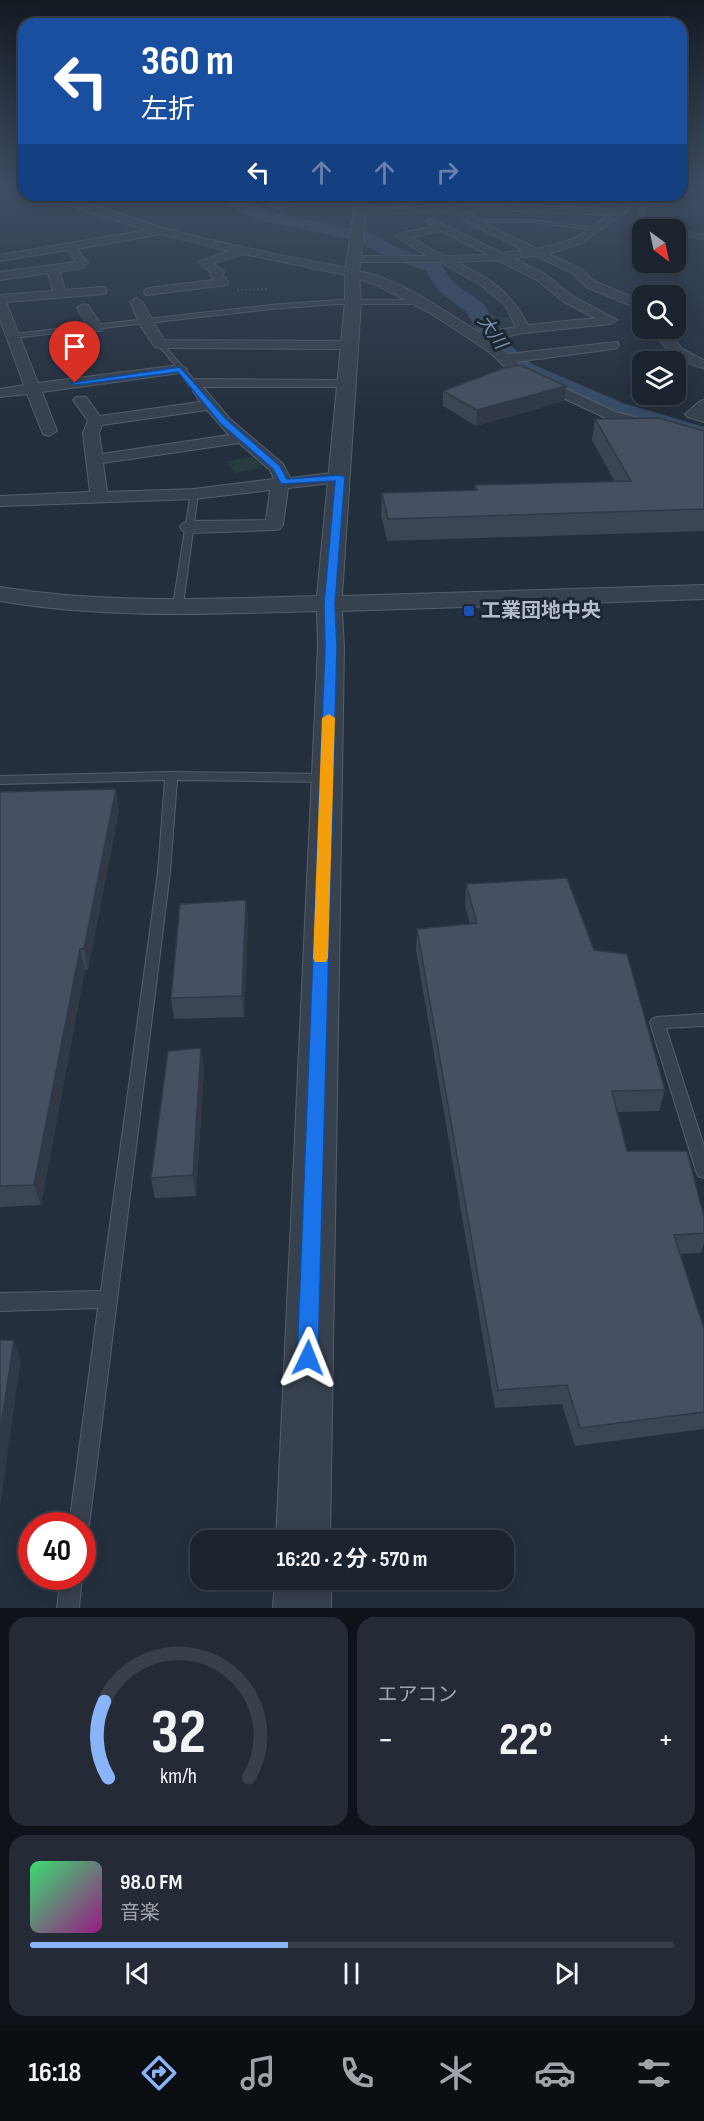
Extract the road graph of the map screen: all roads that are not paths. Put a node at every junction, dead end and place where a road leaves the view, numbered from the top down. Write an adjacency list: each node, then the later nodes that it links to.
1 (80, 260): 14 (street)
2 (211, 260): 18 (street)
3 (309, 260): 13 (street)
4 (354, 260): 13 (street)
5 (411, 260): 13 (street)
6 (411, 260): 12 (street)
7 (441, 260): 12 (street)
8 (478, 260): 12 (street)
9 (507, 260): 28 (street)
10 (552, 260): 24 (street)
11 (1, 262): 14 (street)
12 (448, 264): 28 (street)
13 (353, 266): 16 (street); 22 (street)
14 (53, 269): 19 (street)
15 (398, 278): 16 (street)
16 (381, 282): 23 (street)
17 (101, 291): 19 (street)
18 (150, 292)
19 (60, 294): 20 (street)
20 (1, 301): 29 (street)
21 (136, 302): 26 (street)
22 (353, 302): 23 (lane); 26 (lane); 33 (street)
23 (422, 302): 30 (street)
24 (632, 302)
25 (83, 308): 27 (street)
26 (145, 322): 27 (lane); 32 (street)
27 (96, 328): 29 (lane)
28 (524, 329): 30 (street)
29 (8, 332): 40 (street)
30 (486, 337): 35 (street)
31 (665, 339): 36 (street)
32 (160, 344): 33 (street); 37 (lane)
33 (350, 345): 39 (street)
34 (612, 345): 35 (street)
35 (504, 359): 44 (street)
36 (704, 364)
37 (180, 369): 38 (lane); 40 (street)
38 (194, 383): 39 (street); 43 (street)
39 (346, 383): 50 (street)
40 (32, 388): 41 (street); 46 (street)
41 (0, 393)
42 (81, 400): 45 (street)
43 (210, 405): 45 (street); 47 (street)
44 (689, 420): 48 (street)
45 (96, 421): 49 (street)
46 (49, 430)
47 (240, 438): 49 (street); 51 (street)
48 (704, 441)
49 (93, 460): 53 (street)
50 (340, 477): 51 (street); 58 (street)
51 (282, 482): 52 (street); 55 (street)
52 (194, 494): 53 (street); 55 (lane)
53 (99, 497): 54 (street)
54 (0, 501)
55 (189, 527): 59 (lane)
56 (704, 592): 58 (street)
57 (0, 594): 59 (street)
58 (329, 604): 59 (street); 61 (street)
59 (178, 605)
60 (171, 776): 61 (lane); 62 (lane); 65 (lane)
61 (327, 778): 68 (street)
62 (0, 780)
63 (704, 1020): 64 (lane)
64 (704, 1171)
65 (108, 1299): 66 (lane); 67 (lane)
66 (0, 1302)
67 (81, 1512)
68 (303, 1530)
69 (70, 1590): 71 (lane)
70 (303, 1590): 72 (street)
71 (68, 1608)
72 (302, 1608)

